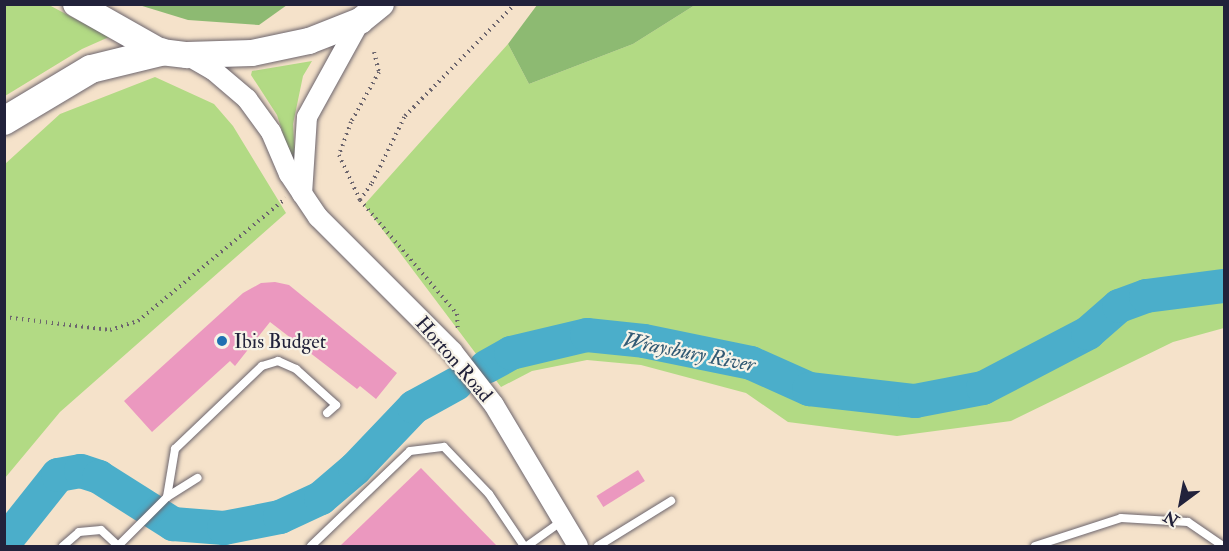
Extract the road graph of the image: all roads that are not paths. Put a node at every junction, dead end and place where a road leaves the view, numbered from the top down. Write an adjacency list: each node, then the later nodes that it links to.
1 (76, 4): 4 (highway)
2 (381, 4): 3 (highway)
3 (360, 21): 4 (highway); 6 (street)
4 (174, 54): 5 (highway); 6 (street, Horton Road)
5 (4, 121)
6 (300, 191): 11 (street, Horton Road)
7 (327, 413): 9 (lane)
8 (198, 478): 9 (lane)
9 (167, 496): 13 (lane)
10 (671, 501): 17 (lane)
11 (562, 521): 15 (lane); 16 (street, Horton Road)
12 (63, 546): 13 (lane)
13 (118, 546)
14 (311, 546): 15 (lane)
15 (526, 546)
16 (578, 546)
17 (598, 546)
18 (1035, 546): 19 (lane)
19 (1223, 546)

